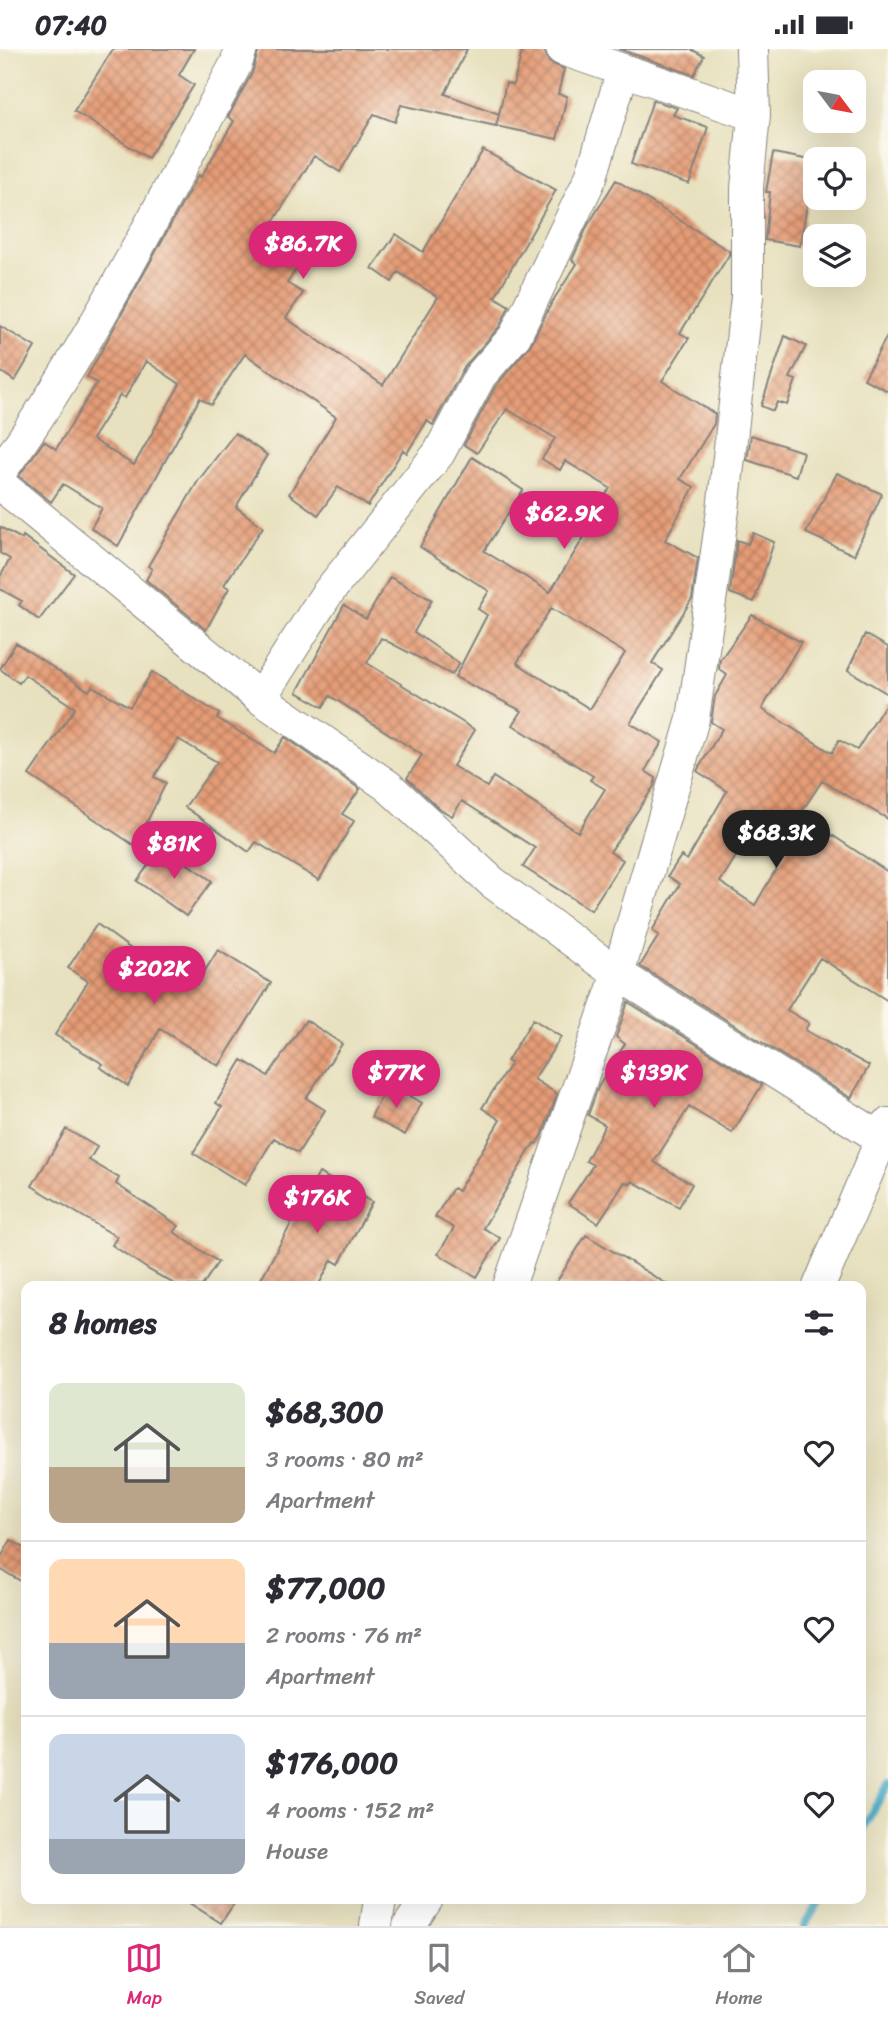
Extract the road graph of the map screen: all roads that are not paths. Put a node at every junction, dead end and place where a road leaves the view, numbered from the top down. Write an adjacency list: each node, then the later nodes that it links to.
1 (241, 49): 6 (street)
2 (562, 49): 4 (street)
3 (751, 49): 5 (street)
4 (623, 70): 5 (street); 8 (street)
5 (754, 115): 9 (street)
6 (0, 472)
7 (0, 484): 8 (street)
8 (260, 698): 9 (street)
9 (618, 974): 10 (street); 11 (street)
10 (885, 1131): 12 (street)
11 (511, 1281)
12 (821, 1281)
13 (379, 1904): 15 (street)
14 (424, 1904): 16 (street)
15 (376, 1926)
16 (409, 1926)

